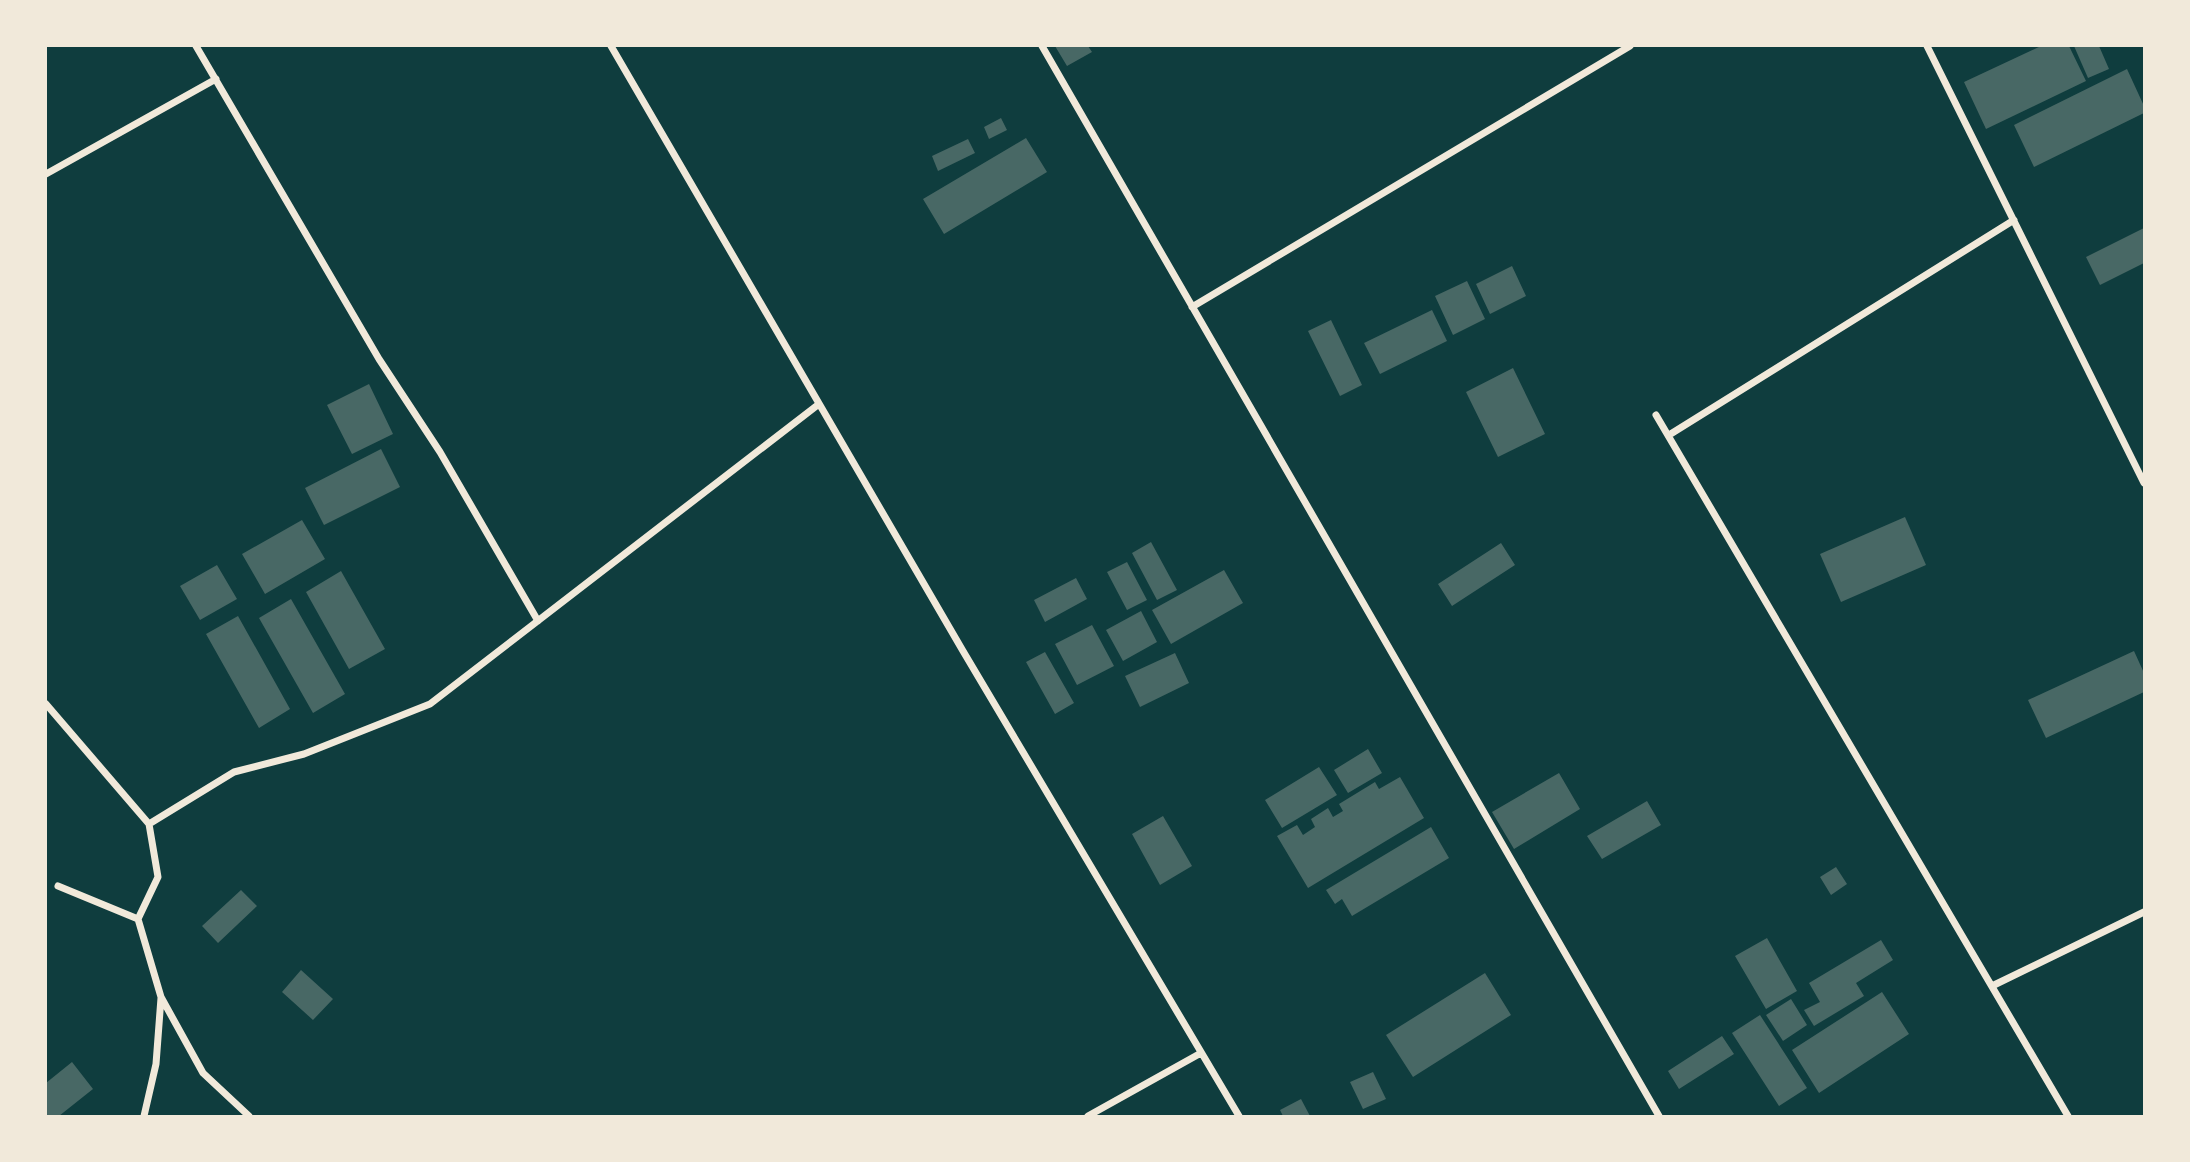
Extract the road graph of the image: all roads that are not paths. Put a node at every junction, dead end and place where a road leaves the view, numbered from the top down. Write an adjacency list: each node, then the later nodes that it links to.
1 (196, 46): 6 (street)
2 (611, 46): 10 (street)
3 (1042, 46): 9 (street)
4 (1630, 46): 9 (street)
5 (1927, 46): 8 (street)
6 (216, 79): 7 (street); 14 (street)
7 (46, 174)
8 (2014, 220): 12 (street); 13 (street)
9 (1192, 307): 27 (street)
10 (819, 404): 14 (street); 22 (street)
11 (1656, 415): 12 (street)
12 (1669, 435): 20 (street)
13 (2144, 483)
14 (538, 621): 16 (street)
15 (46, 704): 16 (street)
16 (149, 824): 19 (street)
17 (58, 886): 19 (street)
18 (2144, 912): 20 (street)
19 (138, 919): 21 (street)
20 (1992, 986): 28 (street)
21 (161, 997): 23 (street); 24 (street)
22 (1201, 1053): 25 (street); 26 (street)
23 (144, 1116)
24 (249, 1116)
25 (1088, 1116)
26 (1239, 1116)
27 (1659, 1116)
28 (2068, 1116)

